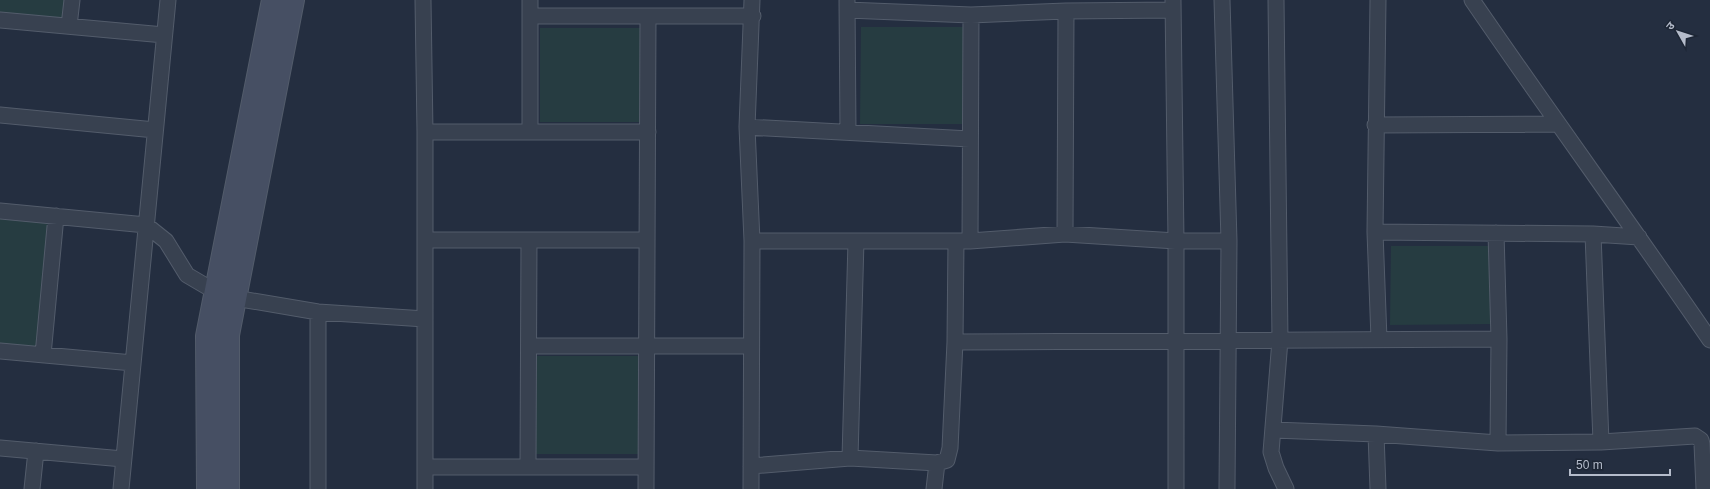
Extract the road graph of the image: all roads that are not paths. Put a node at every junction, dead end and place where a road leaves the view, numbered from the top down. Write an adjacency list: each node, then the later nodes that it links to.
1 (72, 0): 20 (street)
2 (168, 0): 21 (street)
3 (273, 0): 48 (street)
4 (293, 0): 48 (street)
5 (423, 0): 27 (street)
6 (530, 0): 16 (street)
7 (752, 0): 18 (street)
8 (1222, 0): 47 (street)
9 (1276, 0): 54 (street)
10 (1378, 0): 24 (street)
11 (1472, 0): 23 (street)
12 (847, 5): 15 (street); 30 (street)
13 (1173, 5): 14 (street); 46 (street)
14 (1066, 11): 15 (street); 37 (street)
15 (971, 15): 31 (street)
16 (531, 16): 17 (street); 28 (street)
17 (648, 16): 18 (street); 29 (street)
18 (753, 16): 25 (street)
19 (0, 20): 20 (street)
20 (69, 26): 21 (street)
21 (164, 35): 26 (street)
22 (0, 115): 26 (street)
23 (1557, 124): 24 (street); 39 (street)
24 (1375, 125): 35 (street)
25 (747, 127): 30 (street); 43 (street)
26 (155, 130): 34 (street)
27 (425, 132): 28 (street); 40 (street)
28 (530, 132): 29 (street)
29 (648, 132): 42 (street)
30 (848, 132): 31 (street)
31 (970, 139): 45 (street)
32 (0, 211): 33 (street)
33 (56, 216): 34 (street); 62 (street)
34 (146, 225): 48 (street); 63 (street)
35 (1375, 232): 36 (street); 51 (street)
36 (1496, 232): 38 (street); 52 (street)
37 (1065, 234): 45 (street); 46 (street)
38 (1593, 234): 39 (street); 67 (street)
39 (1639, 237): 55 (street)
40 (425, 240): 41 (street); 50 (street)
41 (529, 240): 42 (street); 58 (street)
42 (647, 240): 59 (street)
43 (752, 241): 44 (street); 60 (street)
44 (856, 241): 45 (street); 70 (street)
45 (963, 241): 57 (street)
46 (1176, 241): 47 (street); 56 (street)
47 (1229, 241): 53 (street)
48 (225, 295): 49 (street); 79 (street); 80 (street)
49 (318, 312): 50 (street); 81 (street)
50 (425, 319): 73 (street)
51 (1379, 339): 52 (street); 54 (street)
52 (1499, 339): 66 (street)
53 (1228, 340): 54 (street); 56 (street); 87 (street)
54 (1280, 340): 64 (street)
55 (1710, 340)
56 (1176, 341): 57 (street); 86 (street)
57 (955, 342): 72 (street)
58 (529, 346): 59 (street); 74 (street)
59 (647, 346): 60 (street); 76 (street)
60 (751, 346): 75 (street)
61 (0, 351): 62 (street)
62 (43, 355): 63 (street)
63 (133, 363): 71 (street)
64 (1274, 430): 65 (street); 88 (street)
65 (1376, 434): 66 (street); 89 (street)
66 (1498, 442): 67 (street)
67 (1601, 442): 90 (street)
68 (0, 448): 69 (street)
69 (36, 451): 71 (street); 77 (street)
70 (850, 458): 72 (street); 75 (street)
71 (123, 459): 78 (street)
72 (937, 464): 85 (street)
73 (425, 466): 74 (street); 82 (street)
74 (528, 466): 76 (street)
75 (751, 466): 84 (street)
76 (646, 467): 83 (street)
77 (32, 489)
78 (121, 489)
79 (208, 489)
80 (228, 489)
81 (318, 489)
82 (425, 489)
83 (646, 489)
84 (751, 489)
85 (934, 489)
86 (1176, 489)
87 (1228, 489)
88 (1286, 489)
89 (1378, 489)
90 (1704, 489)

